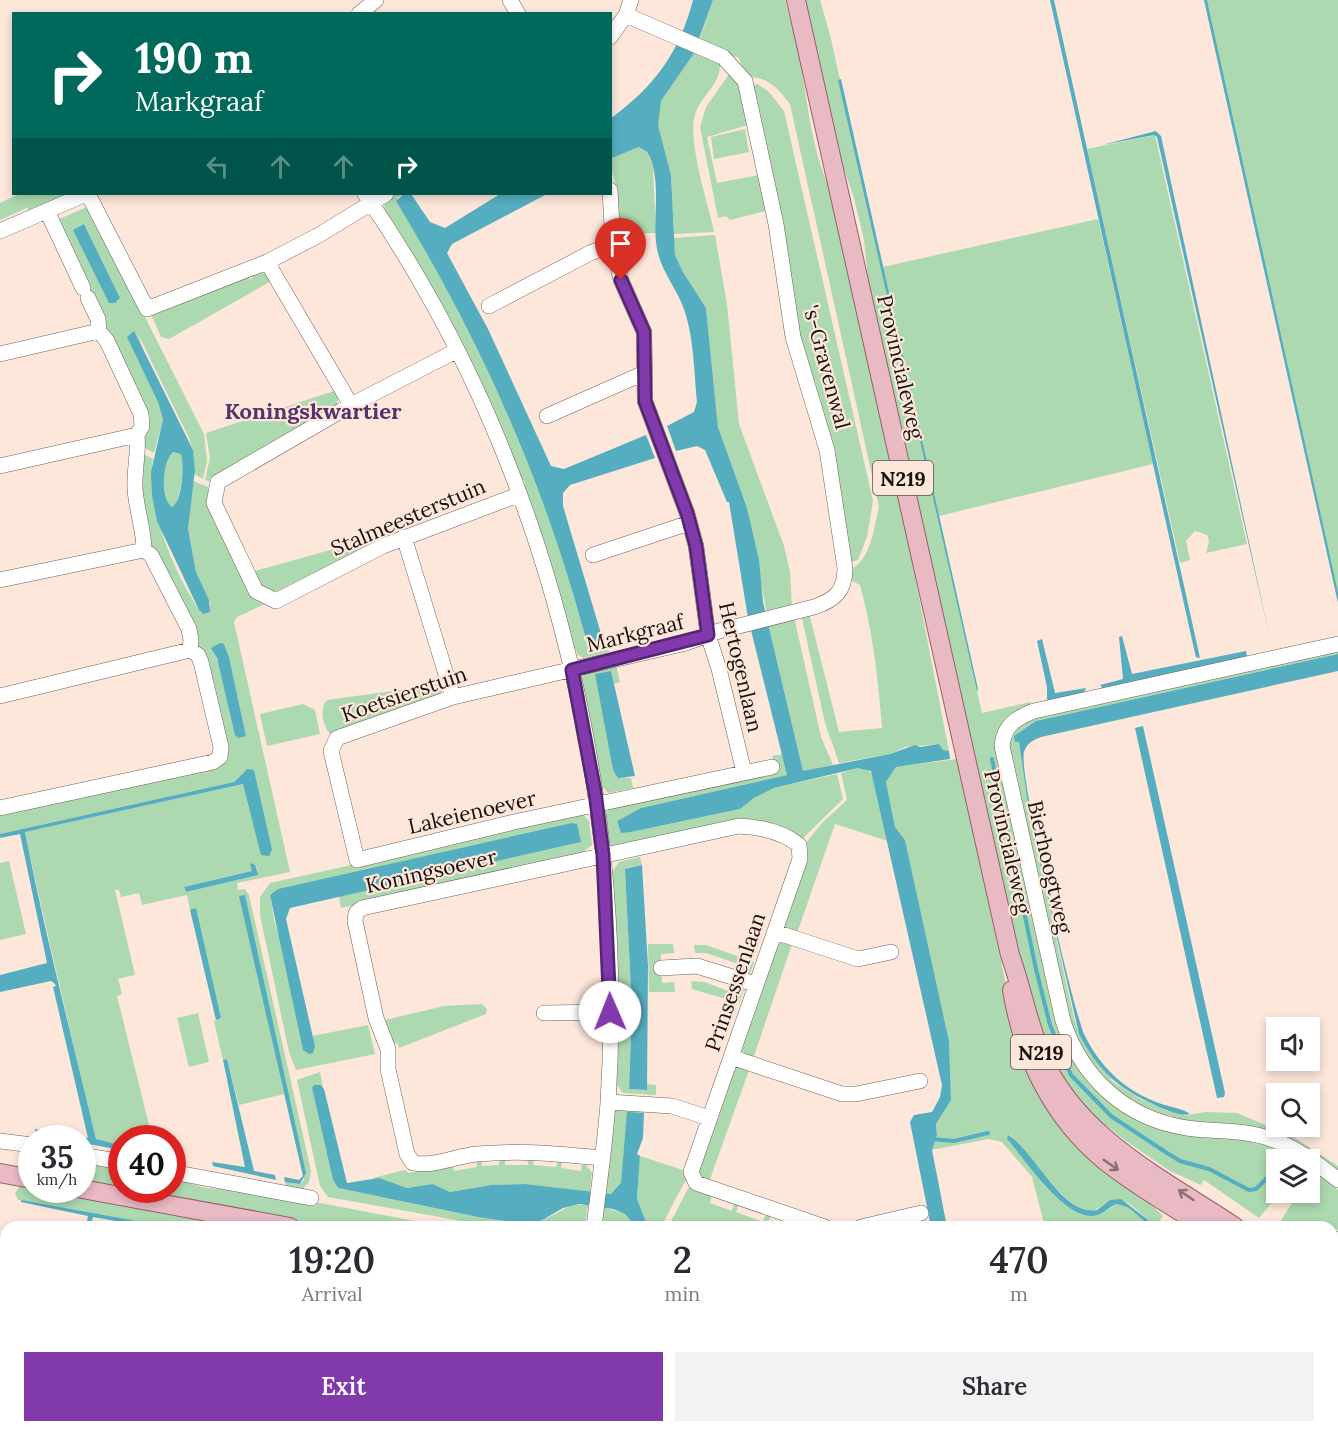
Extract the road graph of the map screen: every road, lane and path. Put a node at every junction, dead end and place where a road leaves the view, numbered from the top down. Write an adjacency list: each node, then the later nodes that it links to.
1 (376, 0): 4 (street)
2 (631, 0): 5 (street)
3 (796, 0): 45 (main road, Provincialeweg / N219)
4 (361, 12)
5 (626, 15): 6 (street); 30 (street, 's-Gravenwal)
6 (612, 34)
7 (85, 195): 11 (street)
8 (88, 195): 14 (street)
9 (610, 195): 13 (street, Hertogenlaan)
10 (368, 198): 14 (street); 17 (street)
11 (47, 211): 12 (street); 16 (street)
12 (0, 231)
13 (613, 244): 15 (street); 19 (street, Hertogenlaan)
14 (267, 262): 20 (street)
15 (489, 306)
16 (99, 331): 18 (street); 22 (street)
17 (456, 351): 20 (street); 24 (street)
18 (0, 354)
19 (644, 373): 21 (street); 25 (street, Hertogenlaan)
20 (351, 405): 26 (street, Stalmeesterstuin)
21 (547, 416)
22 (137, 435): 23 (street); 27 (street)
23 (0, 466)
24 (518, 495): 26 (street, Stalmeesterstuin); 33 (street)
25 (689, 523): 28 (street); 30 (street, Hertogenlaan)
26 (404, 537): 35 (street)
27 (144, 550): 29 (street); 32 (street)
28 (593, 555)
29 (0, 580)
30 (708, 635): 33 (street, Markgraaf); 37 (street, Hertogenlaan)
31 (1338, 644): 60 (street, Bierhoogtweg)
32 (189, 650): 34 (street); 39 (street)
33 (572, 670): 35 (street, Koetsierstuin); 38 (street)
34 (0, 696)
35 (453, 697): 42 (street, Koetsierstuin)
36 (772, 767): 37 (street, Lakeienoever)
37 (744, 772): 38 (street, Lakeienoever)
38 (597, 806): 40 (street); 42 (street, Lakeienoever)
39 (0, 808)
40 (603, 855): 41 (street, Koningsoever); 49 (street); 56 (street, Koningsoever)
41 (800, 859): 43 (street, Prinsessenlaan)
42 (357, 860)
43 (775, 932): 44 (street); 47 (street, Prinsessenlaan)
44 (891, 952)
45 (1010, 955): 68 (main road, Provincialeweg / N219, one-way to 68); 69 (main road, Provincialeweg / N219, one-way to 45)
46 (661, 968): 47 (street)
47 (755, 984): 50 (street, Prinsessenlaan)
48 (544, 1012): 49 (street)
49 (610, 1012): 52 (street)
50 (731, 1057): 51 (street); 53 (street, Prinsessenlaan)
51 (920, 1081)
52 (608, 1102): 53 (street); 56 (street)
53 (709, 1118): 66 (street, Prinsessenlaan)
54 (0, 1141): 55 (street)
55 (18, 1143)
56 (603, 1158): 64 (street)
57 (0, 1173): 59 (main road)
58 (186, 1175): 62 (street)
59 (18, 1176)
60 (1338, 1180)
61 (96, 1192): 65 (main road)
62 (311, 1198)
63 (921, 1213): 67 (street)
64 (595, 1219)
65 (257, 1221)
66 (807, 1221)
67 (887, 1221)
68 (1195, 1221)
69 (1226, 1221)
70 (1338, 1286): 71 (main road)
71 (1338, 1294)

